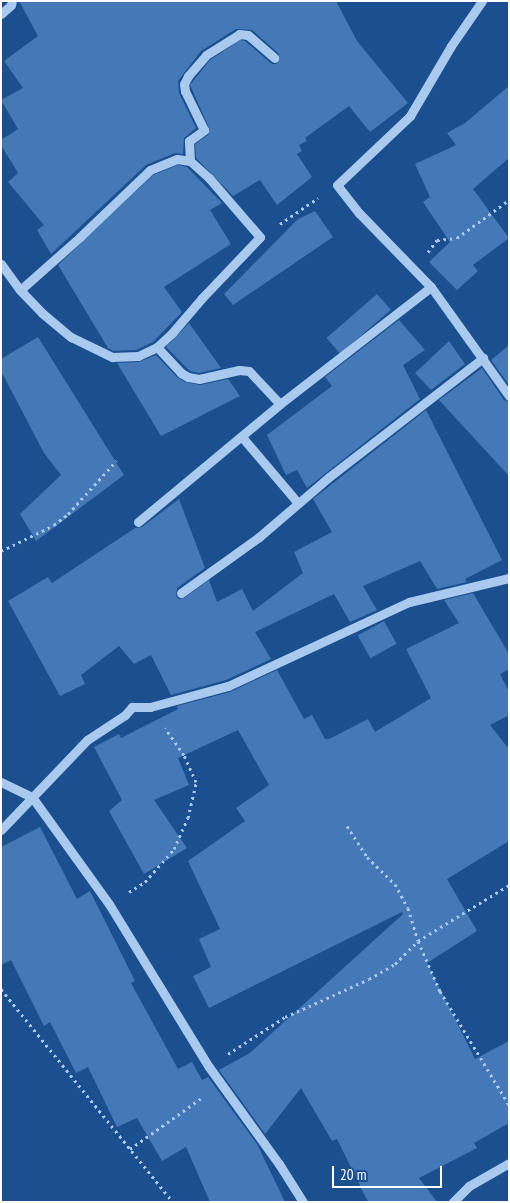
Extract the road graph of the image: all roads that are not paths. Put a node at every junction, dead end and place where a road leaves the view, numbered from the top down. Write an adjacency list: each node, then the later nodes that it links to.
1 (12, 1): 3 (street)
2 (482, 1): 7 (street)
3 (1, 14)
4 (274, 58): 5 (street)
5 (190, 161): 8 (street); 9 (street)
6 (1, 264): 8 (street)
7 (431, 287): 10 (street); 12 (street)
8 (20, 290): 9 (street)
9 (156, 347): 12 (street)
10 (483, 358): 11 (street); 14 (street)
11 (509, 396)
12 (280, 404): 13 (street)
13 (242, 437): 14 (street); 15 (street)
14 (298, 503): 17 (street)
15 (138, 522)
16 (509, 578): 19 (street)
17 (181, 593)
18 (1, 782): 19 (street)
19 (32, 797): 20 (street); 22 (street)
20 (1, 830)
21 (509, 1163): 23 (street)
22 (303, 1202)
23 (452, 1202)

